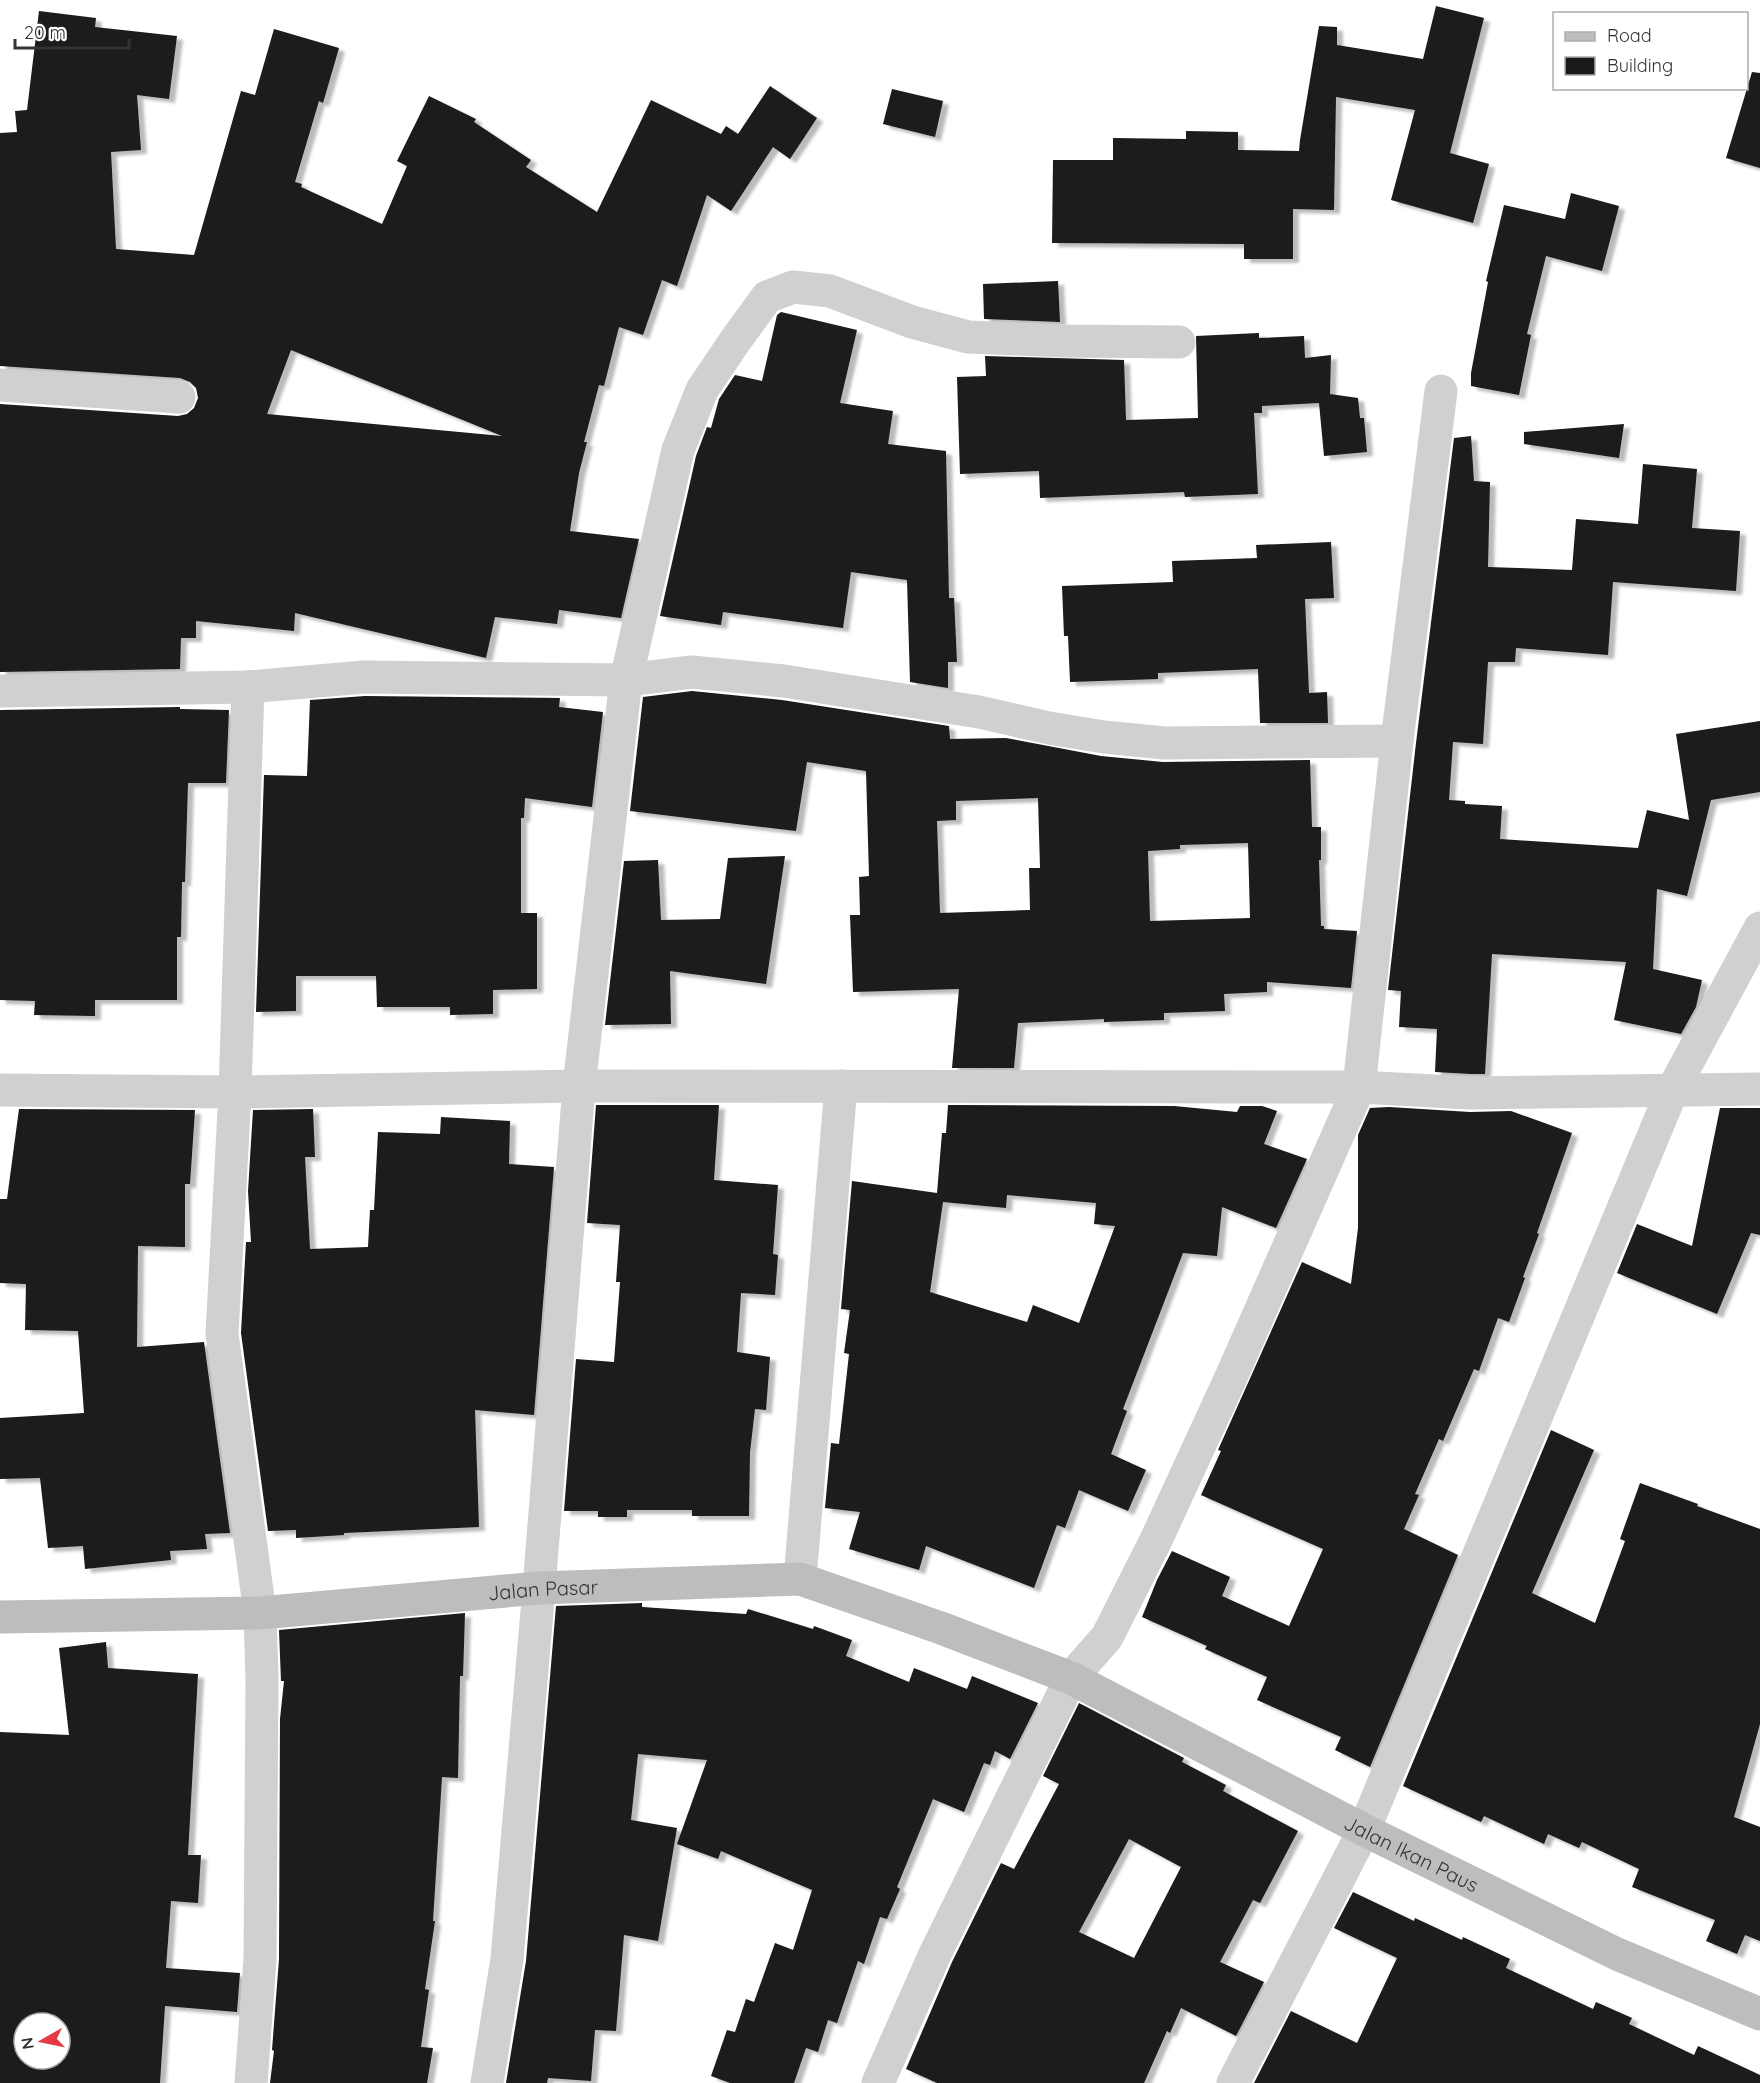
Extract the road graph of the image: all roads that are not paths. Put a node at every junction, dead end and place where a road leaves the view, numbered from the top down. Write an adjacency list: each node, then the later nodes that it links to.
1 (1179, 342): 5 (street)
2 (0, 385): 4 (street)
3 (1441, 391): 8 (street)
4 (179, 397)
5 (626, 680): 6 (street); 8 (street); 10 (street)
6 (248, 687): 7 (street); 16 (street)
7 (0, 691)
8 (1397, 741): 12 (street)
9 (1760, 927): 15 (street)
10 (579, 1086): 11 (street); 16 (street); 18 (street)
11 (841, 1086): 12 (street); 17 (street)
12 (1359, 1087): 15 (street); 21 (street)
13 (1760, 1089): 15 (street)
14 (0, 1090): 16 (street)
15 (1672, 1091): 22 (street)
16 (235, 1092): 19 (street)
17 (800, 1579): 18 (street, Jalan Pasar); 21 (street, Jalan Pasar)
18 (539, 1588): 19 (street, Jalan Pasar); 25 (street)
19 (260, 1613): 20 (street, Jalan Pasar); 24 (street)
20 (0, 1617)
21 (1071, 1678): 22 (street, Jalan Ikan Paus); 26 (street)
22 (1364, 1830): 23 (street, Jalan Ikan Paus); 27 (street)
23 (1760, 2014)
24 (251, 2083)
25 (487, 2083)
26 (878, 2083)
27 (1233, 2083)

